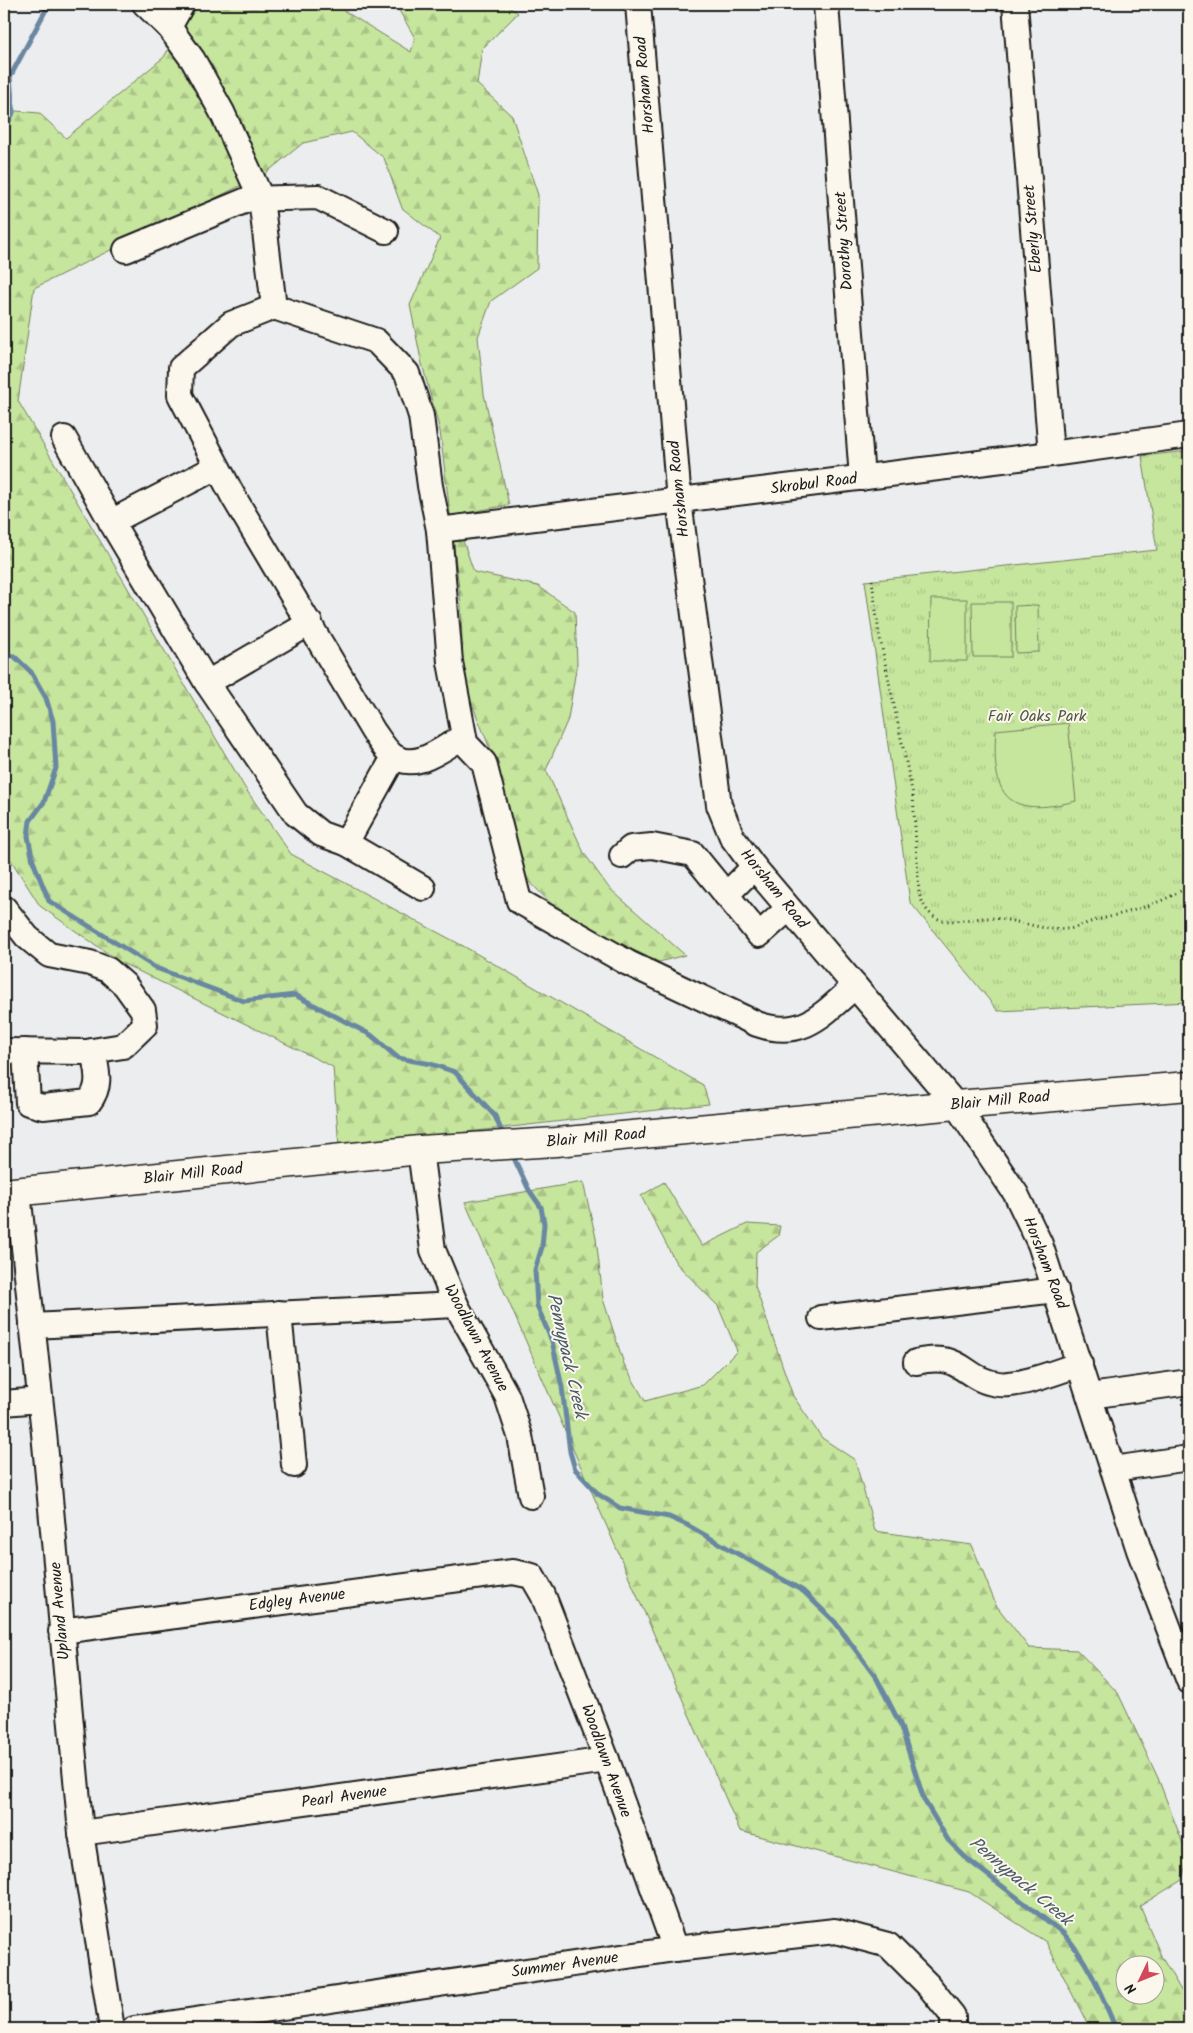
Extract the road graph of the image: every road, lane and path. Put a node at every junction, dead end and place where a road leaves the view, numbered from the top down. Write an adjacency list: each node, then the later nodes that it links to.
1 (145, 4): 6 (street)
2 (182, 4): 6 (street)
3 (638, 4): 16 (street, Horsham Road)
4 (826, 4): 15 (street, Dorothy Street)
5 (1015, 4): 13 (street, Eberly Street)
6 (169, 27): 7 (street)
7 (261, 198): 8 (street); 9 (street); 10 (street)
8 (386, 231)
9 (126, 250)
10 (274, 308): 14 (street); 18 (street)
11 (1189, 434): 13 (street, Skrobul Road)
12 (64, 438): 17 (street)
13 (1051, 454): 15 (street, Skrobul Road)
14 (217, 466): 17 (street); 20 (street)
15 (862, 478): 16 (street, Skrobul Road)
16 (679, 501): 18 (street, Skrobul Road); 26 (street, Horsham Road)
17 (111, 522): 21 (street)
18 (439, 530): 22 (street)
19 (872, 580): 27 (path)
20 (310, 623): 21 (street); 23 (street)
21 (207, 683): 24 (street)
22 (464, 736): 23 (street); 32 (street)
23 (394, 757): 24 (street)
24 (346, 843): 28 (street)
25 (622, 856): 29 (street)
26 (754, 867): 29 (street); 31 (street, Horsham Road)
27 (1189, 886)
28 (423, 888)
29 (726, 895): 31 (street)
30 (4, 908): 34 (street)
31 (788, 909): 32 (street, Horsham Road)
32 (855, 986): 36 (street, Horsham Road)
33 (15, 1051): 34 (street); 34 (street)
34 (89, 1051)
35 (1189, 1086): 36 (main road, Blair Mill Road)
36 (956, 1105): 37 (main road, Blair Mill Road); 39 (street, Horsham Road)
37 (420, 1150): 38 (main road, Blair Mill Road); 40 (street, Woodlawn Avenue)
38 (11, 1192): 43 (street, Upland Avenue)
39 (1056, 1290): 42 (street); 45 (street, Horsham Road)
40 (456, 1305): 41 (street); 53 (street, Woodlawn Avenue)
41 (279, 1314): 43 (street); 51 (street)
42 (821, 1318)
43 (32, 1326): 48 (street, Upland Avenue)
44 (916, 1362): 45 (street)
45 (1080, 1364): 47 (street, Horsham Road)
46 (1189, 1382): 47 (street)
47 (1090, 1396): 52 (street, Horsham Road)
48 (40, 1400): 49 (street); 55 (street, Upland Avenue)
49 (4, 1403)
50 (1189, 1458): 52 (street)
51 (294, 1465)
52 (1113, 1469): 56 (street, Horsham Road)
53 (531, 1496)
54 (532, 1576): 55 (street, Edgley Avenue); 57 (street, Woodlawn Avenue)
55 (62, 1631): 58 (street, Upland Avenue)
56 (1189, 1681)
57 (607, 1760): 58 (street, Pearl Avenue); 59 (street, Woodlawn Avenue)
58 (81, 1833): 60 (street, Upland Avenue)
59 (675, 1949): 61 (street, Summer Avenue); 62 (street, Summer Avenue)
60 (112, 2029)
61 (134, 2029)
62 (953, 2029)

